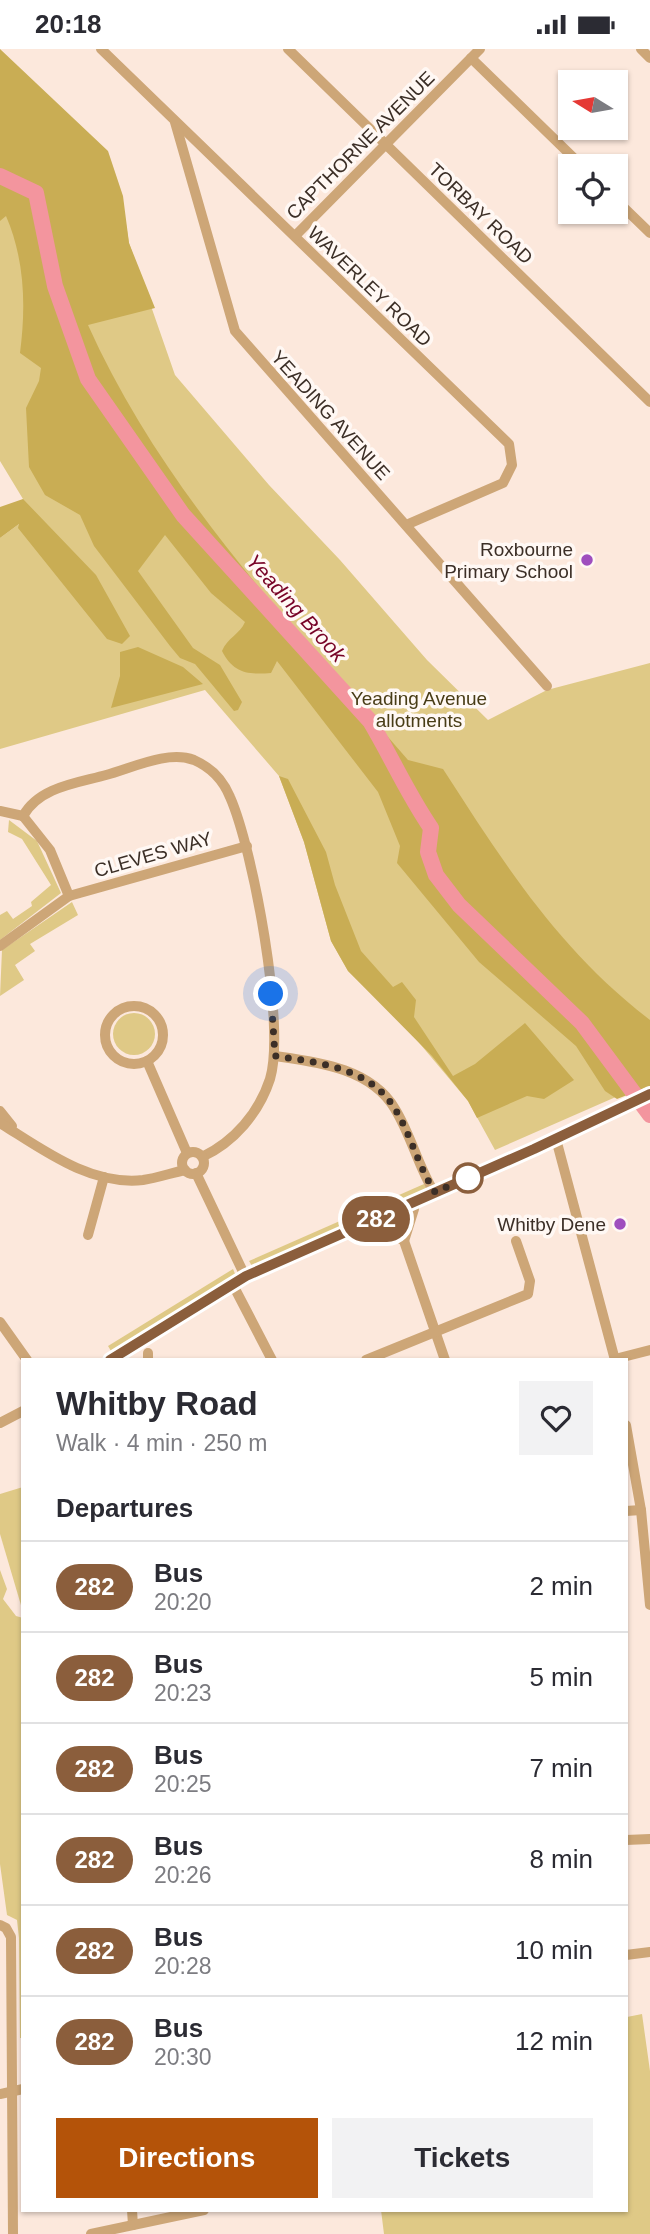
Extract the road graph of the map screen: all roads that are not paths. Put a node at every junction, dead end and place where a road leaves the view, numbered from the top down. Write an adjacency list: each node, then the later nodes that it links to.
1 (101, 49): 6 (street, WAVERLEY ROAD)
2 (288, 49): 7 (street, TORBAY ROAD)
3 (641, 49): 5 (street)
4 (472, 53): 7 (street, CAPTHORNE AVENUE); 9 (street)
5 (650, 58)
6 (175, 121): 8 (street, WAVERLEY ROAD); 10 (street, YEADING AVENUE)
7 (386, 144): 13 (street, CAPTHORNE AVENUE); 14 (street, TORBAY ROAD)
8 (210, 154): 10 (street); 13 (street, WAVERLEY ROAD)
9 (570, 154)
10 (186, 163): 15 (street, YEADING AVENUE)
11 (628, 212): 12 (street)
12 (650, 233)
13 (295, 236): 15 (street, WAVERLEY ROAD)
14 (650, 402)
15 (406, 525): 16 (street, YEADING AVENUE)
16 (547, 686)
17 (0, 811): 18 (street)
18 (23, 816): 19 (street); 20 (street)
19 (247, 846): 20 (street, CLEVES WAY); 22 (street)
20 (69, 896): 21 (street)
21 (0, 946)
22 (275, 1056): 30 (street); 33 (street)
23 (147, 1061): 23 (street); 29 (street)
24 (643, 1097): 28 (street)
25 (0, 1111): 27 (street)
26 (0, 1123): 27 (street)
27 (27, 1139): 32 (street)
28 (555, 1139): 33 (street); 49 (street)
29 (187, 1153): 30 (street); 31 (street)
30 (202, 1157): 31 (street)
31 (190, 1171): 32 (street); 39 (street)
32 (104, 1177): 36 (street)
33 (435, 1192): 34 (street)
34 (412, 1202): 35 (street); 37 (street)
35 (372, 1220): 37 (street); 39 (street)
36 (88, 1235)
37 (404, 1241): 42 (street)
38 (516, 1241): 42 (street)
39 (246, 1276): 40 (street)
40 (232, 1283): 45 (street); 46 (street)
41 (0, 1322): 44 (street)
42 (435, 1333): 47 (street); 48 (street)
43 (650, 1350): 50 (street)
44 (26, 1358)
45 (116, 1358)
46 (271, 1358)
47 (371, 1358)
48 (444, 1358)
49 (614, 1358)
50 (622, 1358)
51 (21, 1412): 52 (street)
52 (0, 1423)
53 (628, 1436): 54 (street)
54 (641, 1510): 55 (street); 56 (street)
55 (628, 1511)
56 (650, 1605)
57 (650, 1839): 58 (street)
58 (628, 1840)
59 (5, 1928): 62 (street)
60 (650, 1952): 61 (street)
61 (628, 1955)
62 (8, 2089): 66 (street)
63 (132, 2212): 65 (street)
64 (194, 2212): 65 (street)
65 (132, 2225): 67 (street)
66 (13, 2234)
67 (91, 2234)

